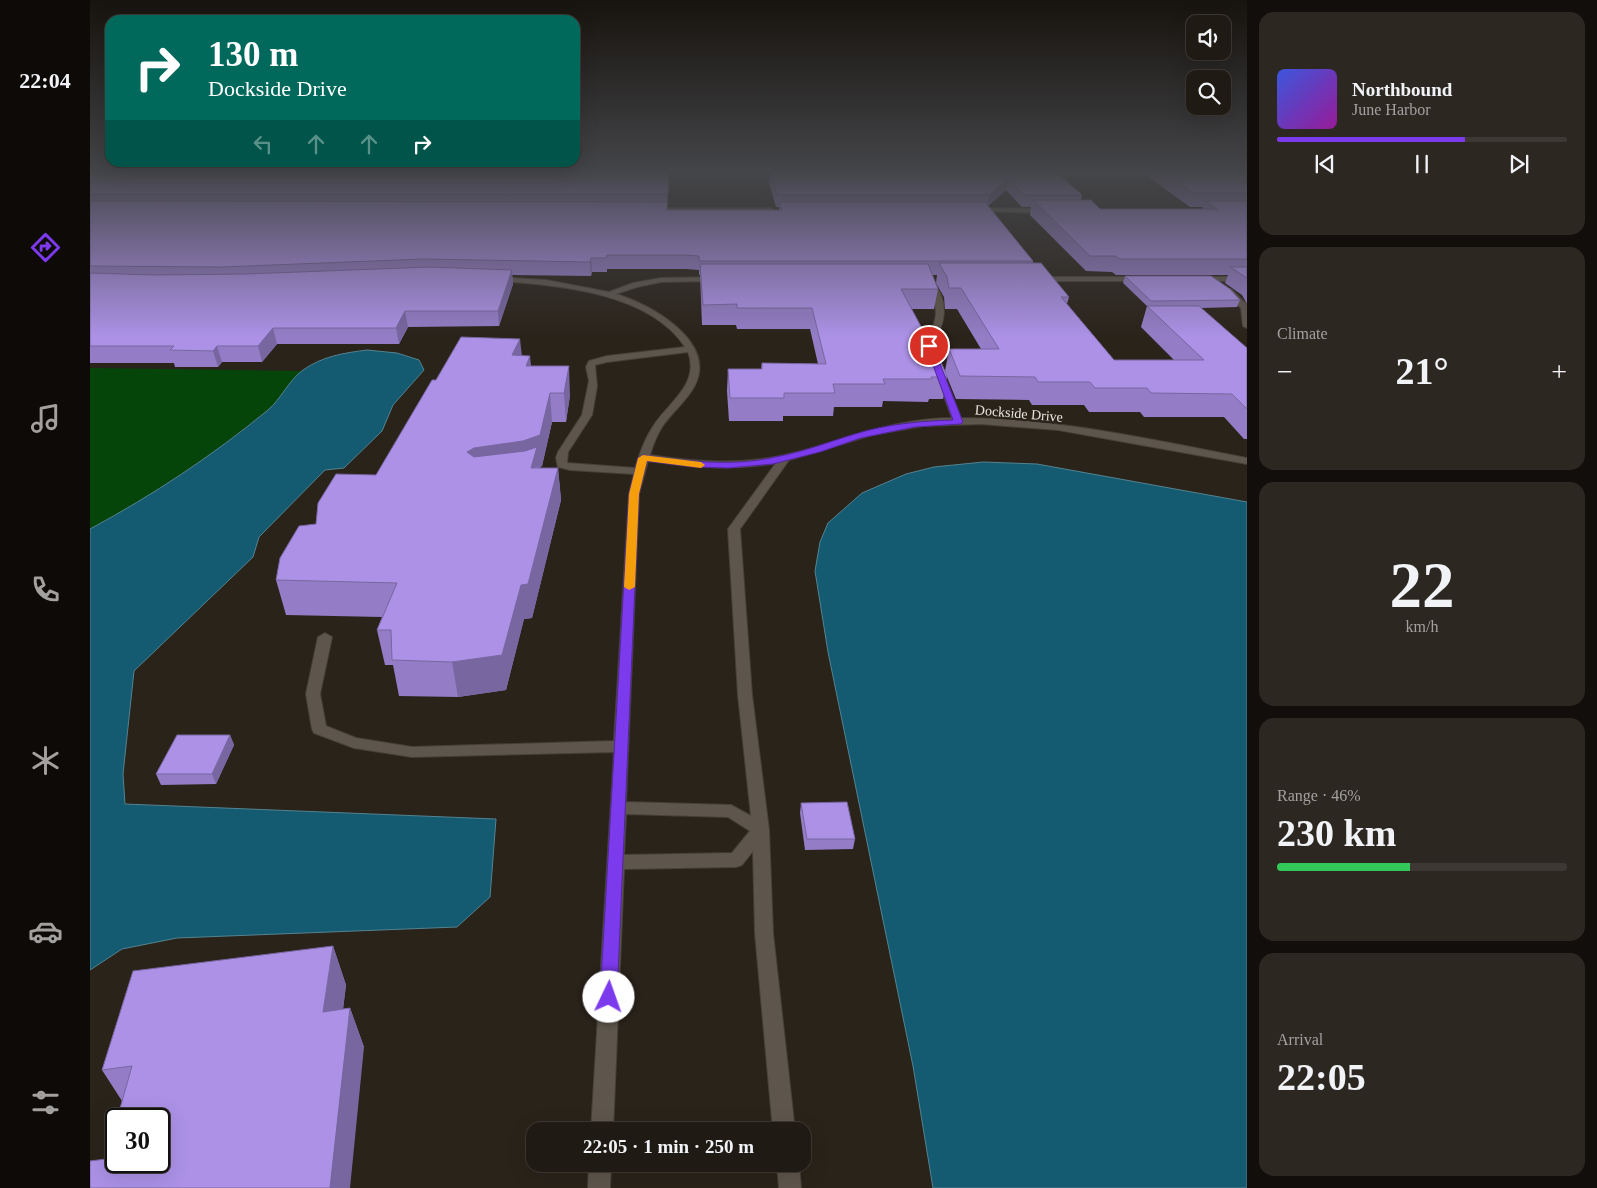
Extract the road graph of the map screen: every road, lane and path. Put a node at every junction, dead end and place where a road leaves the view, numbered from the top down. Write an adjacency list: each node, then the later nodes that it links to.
1 (918, 278): 2 (street)
2 (928, 278): 3 (street); 14 (street)
3 (938, 278)
4 (1026, 278): 7 (street)
5 (486, 279): 11 (street)
6 (725, 279): 11 (street)
7 (1153, 279)
8 (1192, 279): 9 (street)
9 (1212, 279): 10 (street); 12 (street)
10 (1247, 279)
11 (609, 295): 13 (street)
12 (1247, 326)
13 (691, 349): 15 (street); 18 (street)
14 (958, 422): 16 (street, Dockside Drive); 17 (street, Dockside Drive)
15 (643, 458): 16 (street, Dockside Drive); 18 (street)
16 (785, 458): 22 (street)
17 (1247, 461)
18 (640, 471): 20 (street)
19 (325, 637): 20 (street)
20 (621, 746): 21 (street)
21 (618, 808): 22 (street); 23 (street)
22 (762, 830): 23 (street); 25 (street)
23 (616, 862): 24 (street)
24 (602, 1122)
25 (783, 1122)
26 (600, 1172): 28 (street)
27 (789, 1172): 29 (street)
28 (599, 1188)
29 (790, 1188)

